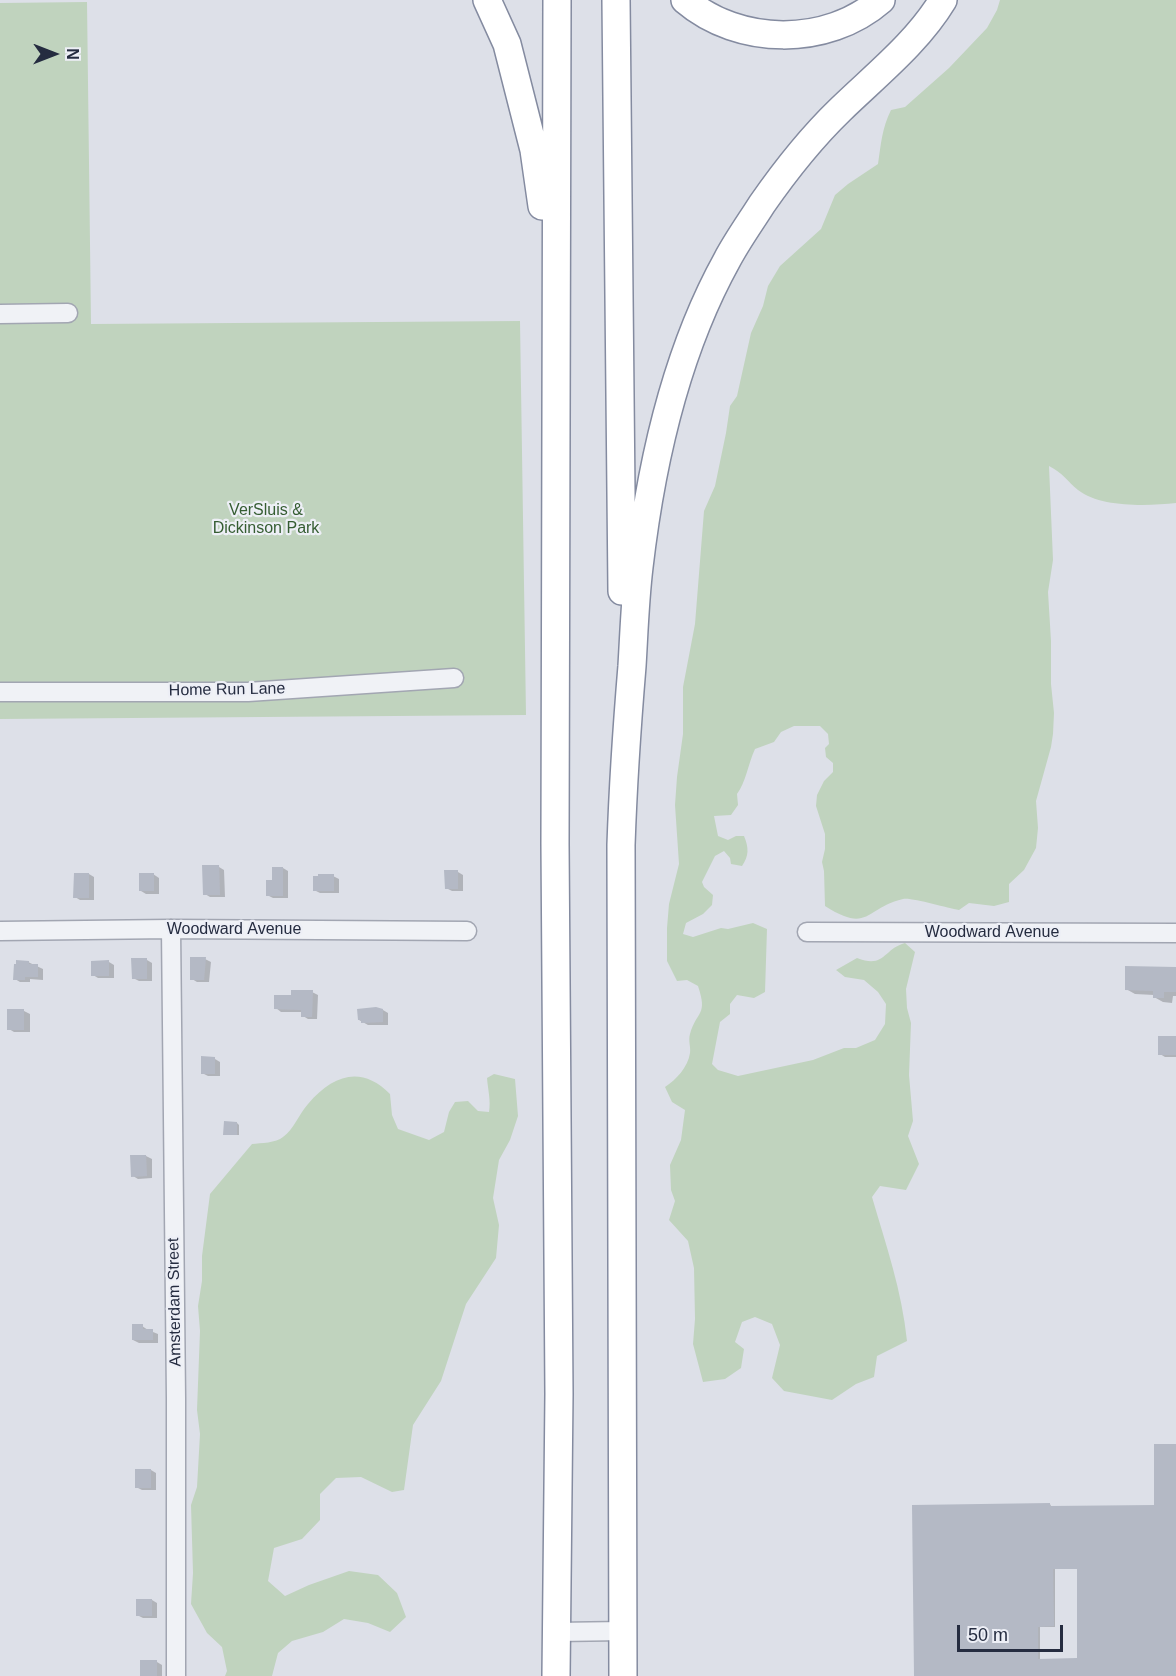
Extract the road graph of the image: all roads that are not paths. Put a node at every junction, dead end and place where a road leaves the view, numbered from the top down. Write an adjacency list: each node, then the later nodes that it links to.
1 (487, 0): 9 (highway)
2 (557, 0): 9 (highway)
3 (616, 0): 12 (highway)
4 (685, 0): 5 (highway)
5 (881, 0)
6 (943, 0): 12 (highway)
7 (68, 313): 8 (street)
8 (0, 314)
9 (555, 337): 19 (highway)
10 (454, 678): 11 (street, Home Run Lane)
11 (0, 692)
12 (624, 778): 18 (highway)
13 (171, 929): 14 (street, Woodward Avenue); 15 (street, Woodward Avenue); 20 (street, Amsterdam Street)
14 (0, 931)
15 (468, 931)
16 (807, 932): 17 (street, Woodward Avenue)
17 (1176, 933)
18 (623, 1631): 19 (street); 22 (highway)
19 (557, 1632): 21 (highway)
20 (176, 1676)
21 (556, 1676)
22 (623, 1676)

